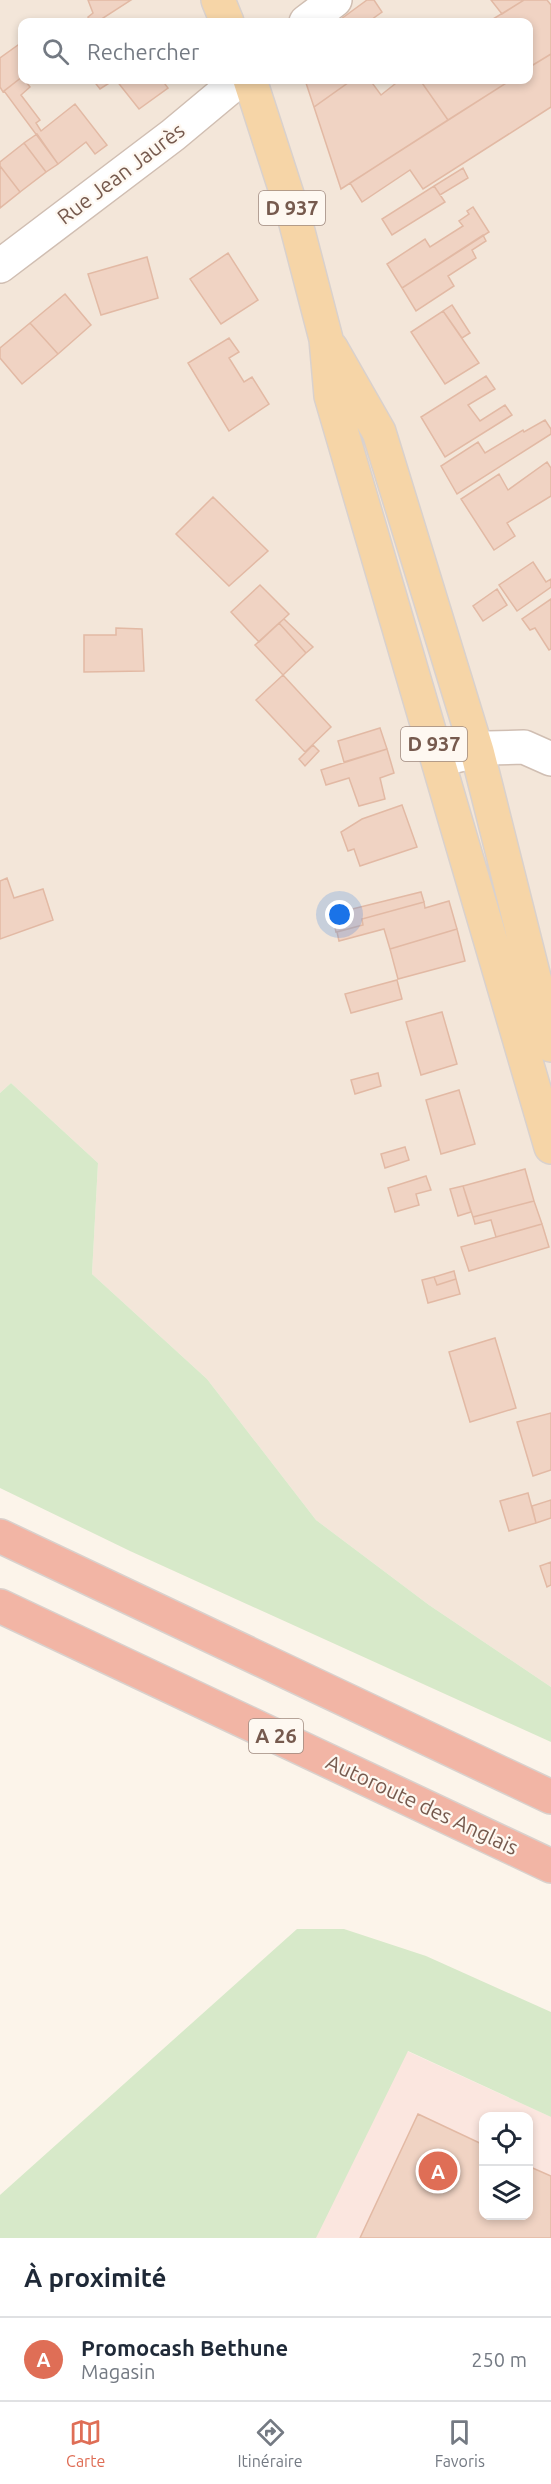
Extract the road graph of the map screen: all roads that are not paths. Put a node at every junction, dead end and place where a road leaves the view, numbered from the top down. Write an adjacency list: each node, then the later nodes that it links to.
1 (218, 0): 3 (main road)
2 (335, 0): 4 (street)
3 (225, 18)
4 (311, 18)
5 (234, 84): 7 (street, Rue Jean Jaurès)
6 (251, 84): 8 (main road, D 937)
7 (0, 266)
8 (326, 339): 9 (main road, D 937); 11 (main road, D 937)
9 (477, 751): 10 (street); 11 (street); 12 (main road, D 937)
10 (551, 759)
11 (439, 760): 13 (main road, D 937)
12 (551, 1045)
13 (551, 1147)
14 (0, 1536): 16 (highway)
15 (0, 1606): 17 (highway, Autoroute des Anglais / A 26)
16 (551, 1797)
17 (551, 1866)

